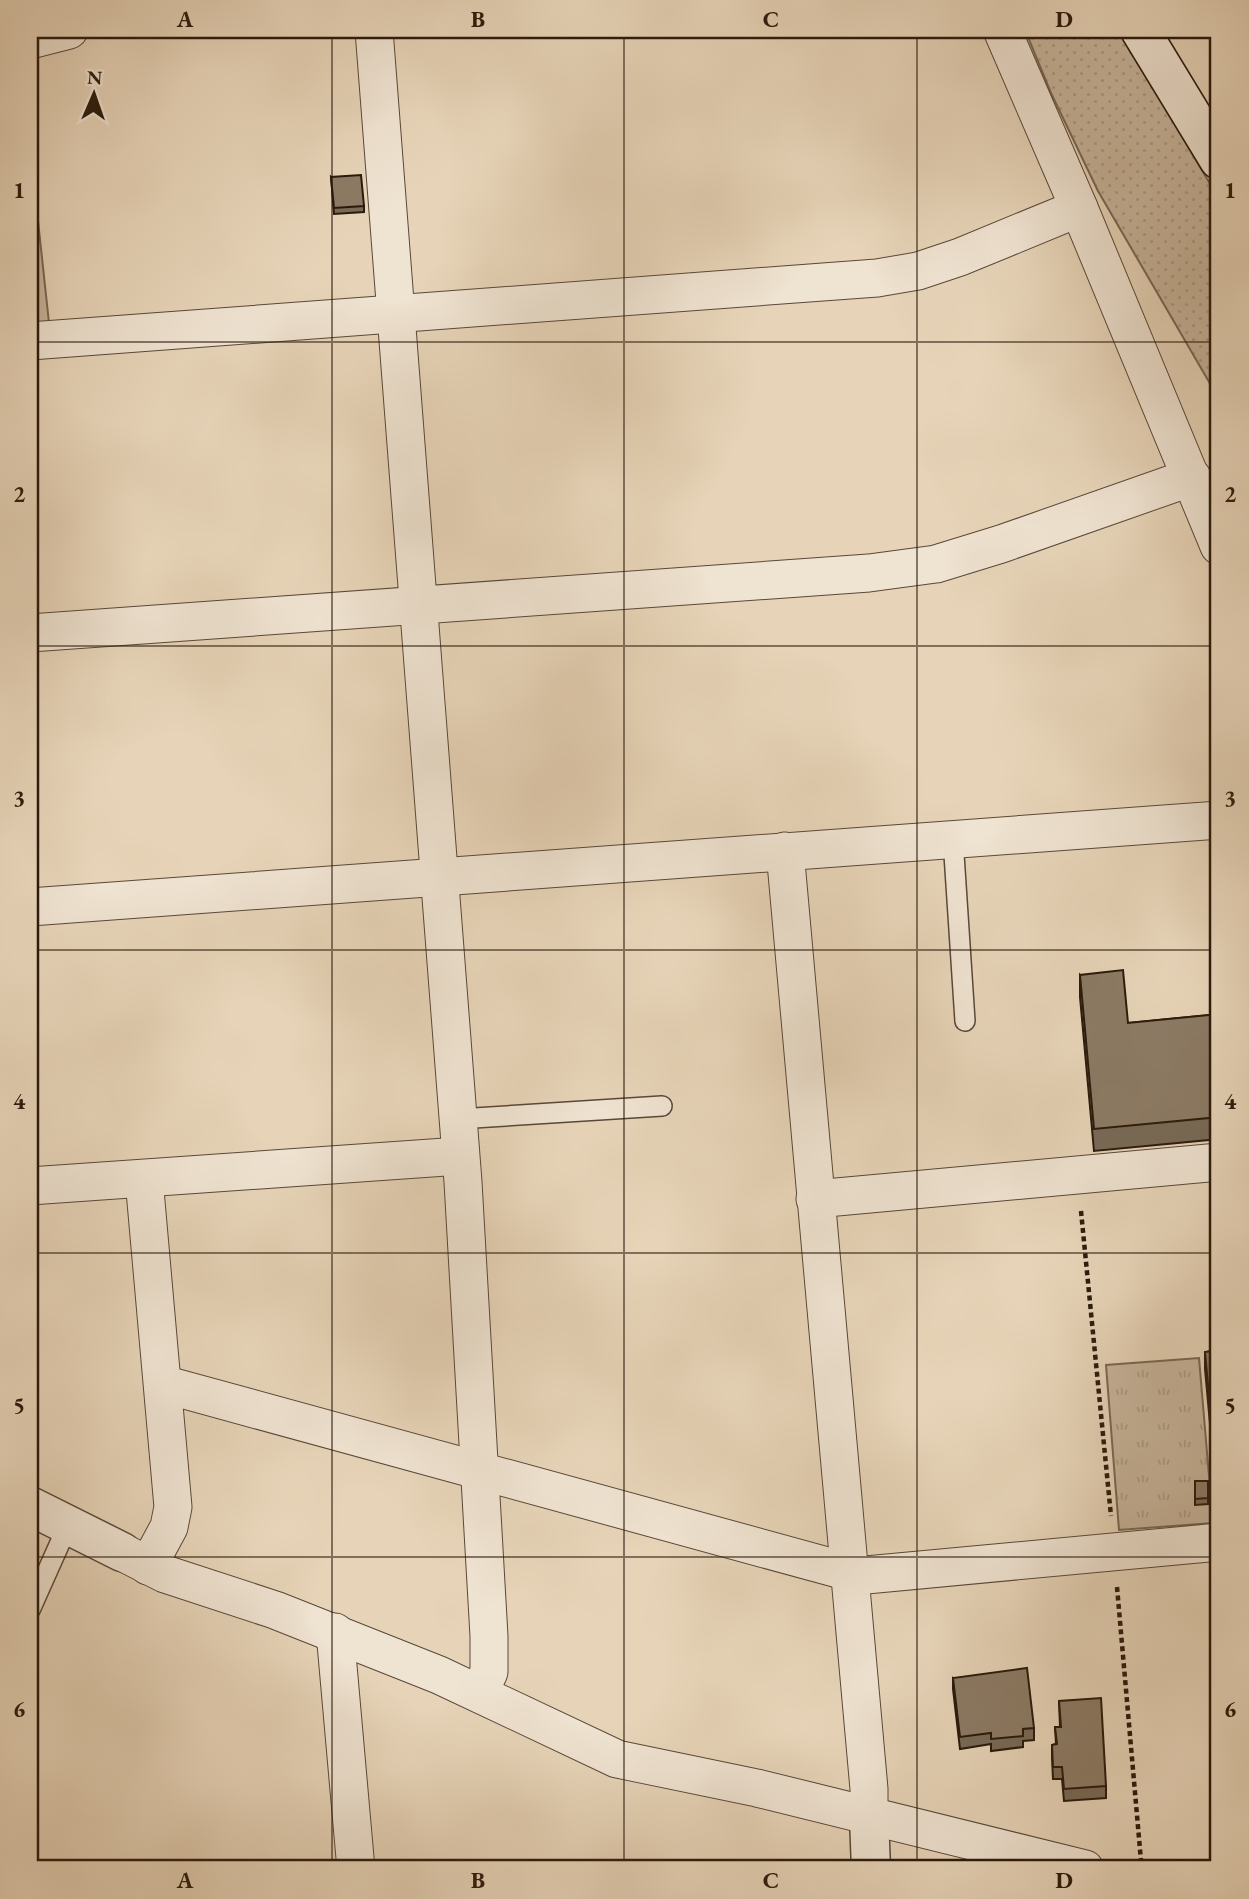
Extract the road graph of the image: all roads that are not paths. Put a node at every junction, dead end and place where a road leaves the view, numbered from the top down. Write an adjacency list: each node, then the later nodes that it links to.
1 (69, 30): 5 (street)
2 (374, 30): 8 (street)
3 (1002, 30): 7 (street)
4 (1140, 30): 6 (street)
5 (30, 40)
6 (1219, 160)
7 (1079, 208): 8 (street); 10 (street)
8 (396, 314): 9 (street); 12 (street)
9 (30, 341)
10 (1192, 477): 11 (street); 12 (street)
11 (1219, 546)
12 (418, 605): 13 (street); 17 (street)
13 (30, 633)
14 (1219, 820): 15 (street)
15 (953, 839): 16 (street); 19 (lane)
16 (785, 851): 17 (street); 26 (street)
17 (438, 878): 18 (street); 21 (street)
18 (30, 907)
19 (965, 1021)
20 (662, 1106): 21 (lane)
21 (458, 1119): 22 (street)
22 (460, 1156): 24 (street); 28 (street)
23 (1219, 1162): 26 (street)
24 (144, 1179): 25 (street); 27 (street)
25 (30, 1186)
26 (815, 1199): 33 (street)
27 (163, 1384): 28 (street); 32 (street)
28 (481, 1473): 33 (street); 36 (street)
29 (30, 1506): 30 (street)
30 (68, 1525): 32 (street); 34 (lane)
31 (1219, 1542): 33 (street)
32 (135, 1559): 35 (street)
33 (849, 1573): 37 (street)
34 (30, 1610)
35 (335, 1632): 36 (street); 38 (street)
36 (479, 1693): 37 (street)
37 (869, 1817): 39 (street); 40 (street)
38 (356, 1869)
39 (871, 1869)
40 (1085, 1869)

